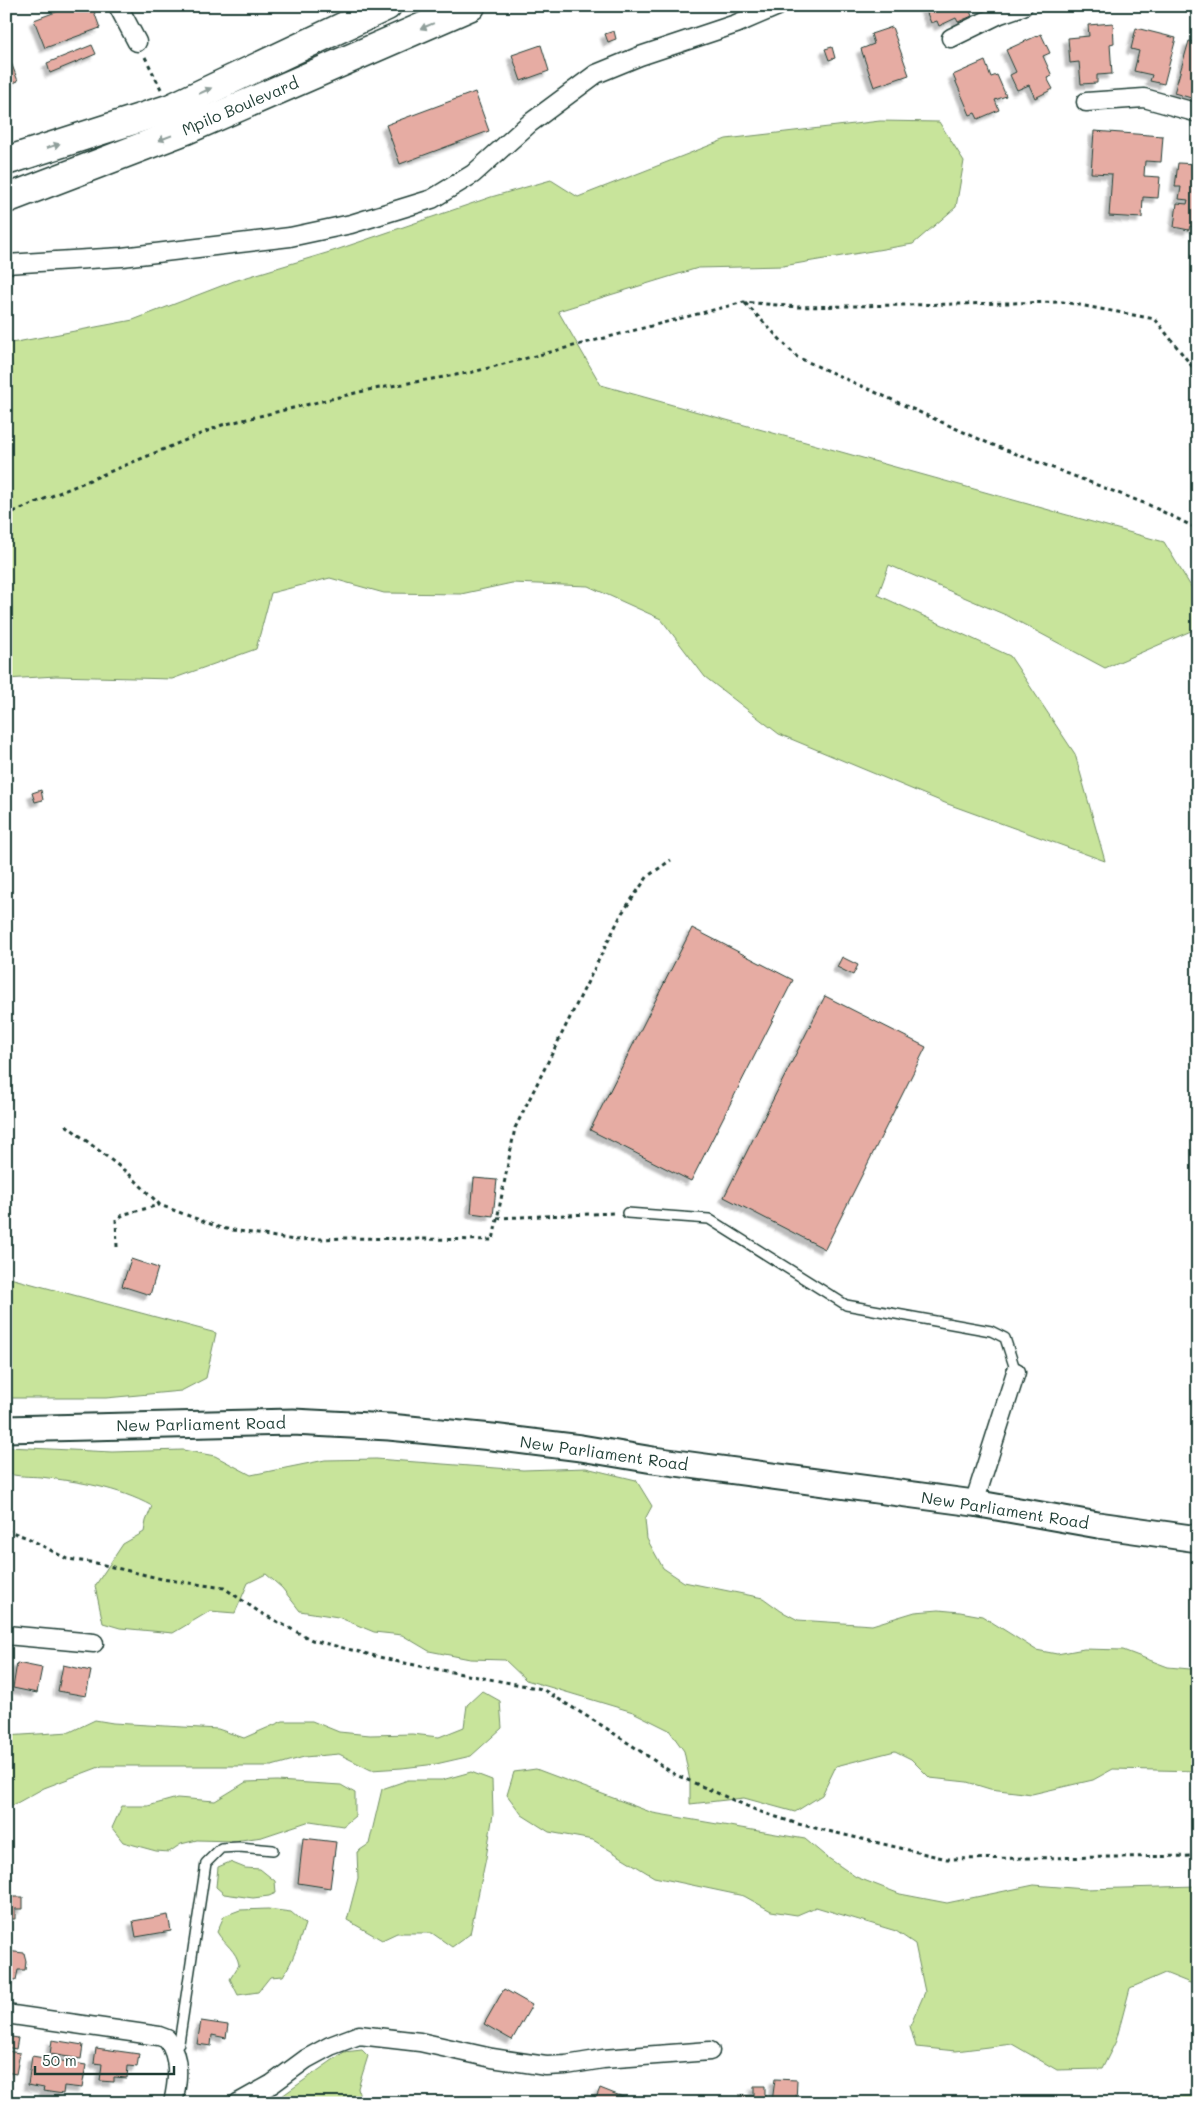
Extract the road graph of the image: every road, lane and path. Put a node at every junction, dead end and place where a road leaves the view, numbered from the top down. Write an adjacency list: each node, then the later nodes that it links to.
1 (118, 6): 7 (street)
2 (387, 6): 9 (highway, Mpilo Boulevard, one-way to 2)
3 (471, 6): 12 (highway, Mpilo Boulevard, one-way to 12)
4 (778, 6): 13 (street)
5 (1023, 6): 6 (street)
6 (951, 38)
7 (137, 42): 9 (path)
8 (1086, 102): 10 (street)
9 (171, 108): 11 (highway, Mpilo Boulevard, one-way to 9)
10 (1198, 113)
11 (6, 161)
12 (6, 199)
13 (6, 264)
14 (744, 302): 15 (path); 16 (path); 17 (path)
15 (1198, 374)
16 (6, 515)
17 (1198, 529)
18 (672, 860): 22 (path)
19 (66, 1125): 20 (path)
20 (160, 1205): 22 (path); 23 (path)
21 (627, 1213): 22 (path); 24 (lane)
22 (497, 1218)
23 (117, 1247)
24 (1016, 1372): 26 (street)
25 (6, 1429): 26 (street, New Parliament Road)
26 (974, 1502): 28 (street, New Parliament Road)
27 (6, 1530): 32 (path)
28 (1198, 1539)
29 (6, 1635): 30 (street)
30 (94, 1643)
31 (273, 1850): 34 (lane)
32 (1198, 1856)
33 (6, 2014): 34 (street)
34 (172, 2049): 36 (street)
35 (710, 2051): 37 (street)
36 (173, 2103)
37 (238, 2103)

